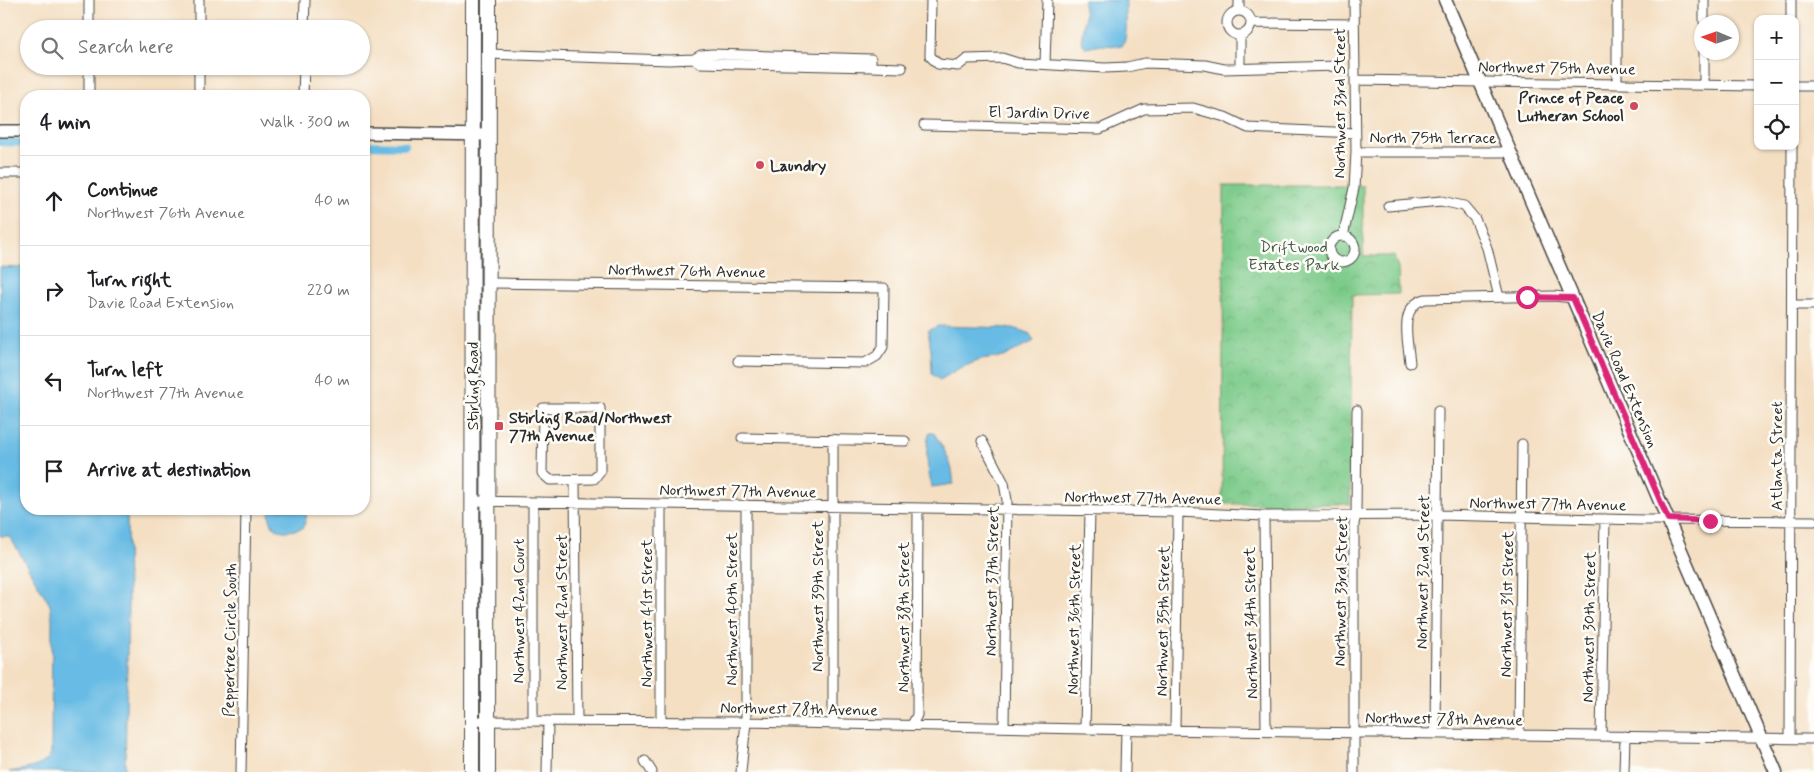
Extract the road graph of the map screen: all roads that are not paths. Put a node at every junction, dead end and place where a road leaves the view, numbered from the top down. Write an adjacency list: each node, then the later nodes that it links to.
1 (89, 0): 17 (street)
2 (200, 0): 18 (street)
3 (305, 0): 19 (street)
4 (473, 0): 47 (main road, Stirling Road)
5 (489, 0): 23 (main road, Stirling Road)
6 (932, 0): 25 (street)
7 (1047, 0): 25 (street)
8 (1239, 0): 14 (street)
9 (1354, 0): 21 (street, Northwest 33rd Street)
10 (1445, 0): 33 (main road, Davie Road Extension)
11 (1617, 0): 34 (street)
12 (1704, 0): 15 (street)
13 (1791, 0): 16 (street)
14 (1239, 11): 20 (street); 22 (street)
15 (1704, 15)
16 (1791, 15)
17 (89, 20)
18 (199, 20)
19 (304, 20)
20 (1252, 23): 21 (street); 22 (street)
21 (1354, 24): 32 (street, Northwest 33rd Street)
22 (1240, 36): 28 (street)
23 (489, 54): 27 (street); 48 (main road, Stirling Road)
24 (1704, 60): 35 (street)
25 (1046, 64): 28 (street)
26 (1339, 66): 28 (street)
27 (902, 68)
28 (1240, 68)
29 (89, 75): 39 (street)
30 (199, 75): 40 (street)
31 (304, 75): 41 (street)
32 (1355, 80): 33 (street, Northwest 75th Avenue); 46 (street, Northwest 33rd Street)
33 (1480, 81): 34 (street, Northwest 75th Avenue); 51 (main road, Davie Road Extension)
34 (1617, 84): 35 (street, Northwest 75th Avenue)
35 (1704, 84): 36 (street, Northwest 75th Avenue)
36 (1754, 86)
37 (1799, 86): 38 (street)
38 (1814, 86)
39 (89, 90)
40 (199, 90)
41 (303, 90)
42 (924, 125): 46 (street, El Jardin Drive)
43 (0, 131): 44 (street)
44 (20, 131)
45 (370, 133): 47 (street)
46 (1355, 133): 50 (street, Northwest 33rd Street)
47 (473, 135): 48 (street); 71 (main road, Stirling Road)
48 (489, 135): 56 (main road, Stirling Road)
49 (1792, 150): 59 (street, Atlanta Street)
50 (1356, 152): 51 (street, North 75th Terrace); 55 (street, Northwest 33rd Street)
51 (1511, 152): 58 (main road, Davie Road Extension)
52 (0, 173): 53 (street)
53 (20, 173)
54 (1388, 206): 57 (street)
55 (1343, 236)
56 (489, 283): 61 (street, Northwest 76th Avenue); 72 (main road, Stirling Road)
57 (1499, 297): 58 (street); 62 (street)
58 (1573, 298): 88 (main road, Davie Road Extension)
59 (1792, 304): 60 (street); 89 (street, Atlanta Street)
60 (1814, 305)
61 (738, 361)
62 (1410, 363)
63 (1357, 410): 83 (street, Northwest 33rd Street)
64 (1438, 411): 84 (street, Northwest 32nd Street)
65 (742, 438): 66 (street)
66 (833, 439): 67 (street); 77 (street, Northwest 39th Street)
67 (904, 441)
68 (982, 441): 79 (street, Northwest 37th Street)
69 (1522, 444): 86 (street, Northwest 31st Street)
70 (575, 480): 70 (street); 74 (street, Northwest 42nd Street)
71 (472, 501): 72 (street, Northwest 77th Avenue); 91 (main road, Stirling Road)
72 (489, 501): 73 (street, Northwest 77th Avenue); 92 (main road, Stirling Road)
73 (533, 502): 74 (street, Northwest 77th Avenue); 93 (street, Northwest 42nd Court)
74 (575, 503): 75 (street, Northwest 77th Avenue); 95 (street, Northwest 42nd Street)
75 (661, 504): 76 (street, Northwest 77th Avenue); 96 (street, Northwest 41st Street)
76 (746, 505): 77 (street, Northwest 77th Avenue); 97 (street, Northwest 40th Street)
77 (832, 506): 78 (street, Northwest 77th Avenue); 98 (street, Northwest 39th Street)
78 (918, 508): 79 (street, Northwest 77th Avenue); 99 (street, Northwest 38th Street)
79 (1006, 510): 80 (street, Northwest 77th Avenue); 100 (street, Northwest 37th Street)
80 (1090, 510): 81 (street, Northwest 77th Avenue); 101 (street, Northwest 36th Street)
81 (1178, 512): 85 (street, Northwest 77th Avenue); 103 (street, Northwest 35th Street)
82 (246, 515): 114 (street, Peppertree Circle South)
83 (1356, 515): 84 (street, Northwest 77th Avenue); 85 (street, Northwest 77th Avenue); 105 (street, Northwest 33rd Street)
84 (1438, 515): 86 (street, Northwest 77th Avenue); 106 (street, Northwest 32nd Street)
85 (1264, 516): 104 (street, Northwest 34th Street)
86 (1522, 516): 87 (street, Northwest 77th Avenue); 107 (street, Northwest 31st Street)
87 (1605, 519): 88 (street, Northwest 77th Avenue); 108 (street, Northwest 30th Street)
88 (1668, 519): 89 (street, Northwest 77th Avenue); 110 (main road, Davie Road Extension)
89 (1790, 521): 90 (street, Northwest 77th Avenue); 111 (street, Atlanta Street)
90 (1814, 521)
91 (472, 721): 92 (street, Northwest 78th Avenue); 115 (main road, Stirling Road)
92 (488, 721): 93 (street, Northwest 78th Avenue); 116 (main road, Stirling Road)
93 (532, 721): 94 (street, Northwest 78th Avenue)
94 (548, 721): 95 (street, Northwest 78th Avenue); 117 (street)
95 (577, 721): 96 (street, Northwest 78th Avenue)
96 (661, 722): 97 (street, Northwest 78th Avenue)
97 (746, 722): 98 (street, Northwest 78th Avenue); 119 (street, Northwest 40th Street)
98 (833, 724): 99 (street, Northwest 78th Avenue)
99 (912, 725): 100 (street, Northwest 78th Avenue)
100 (1004, 727): 101 (street, Northwest 78th Avenue)
101 (1085, 729): 102 (street, Northwest 78th Avenue)
102 (1126, 730): 103 (street, Northwest 78th Avenue); 120 (street)
103 (1175, 730): 104 (street, Northwest 78th Avenue)
104 (1266, 731): 105 (street, Northwest 78th Avenue)
105 (1353, 732): 106 (street, Northwest 78th Avenue); 121 (street, Northwest 33rd Street)
106 (1435, 733): 107 (street, Northwest 78th Avenue)
107 (1519, 734): 108 (street, Northwest 78th Avenue)
108 (1601, 735): 109 (street, Northwest 78th Avenue)
109 (1625, 736): 110 (street, Northwest 78th Avenue); 122 (street)
110 (1761, 738): 111 (street); 123 (main road, Davie Road Extension)
111 (1790, 738): 112 (street)
112 (1814, 739)
113 (645, 760): 118 (street)
114 (241, 772)
115 (472, 772)
116 (488, 772)
117 (547, 772)
118 (652, 772)
119 (741, 772)
120 (1126, 772)
121 (1354, 772)
122 (1624, 772)
123 (1776, 772)

